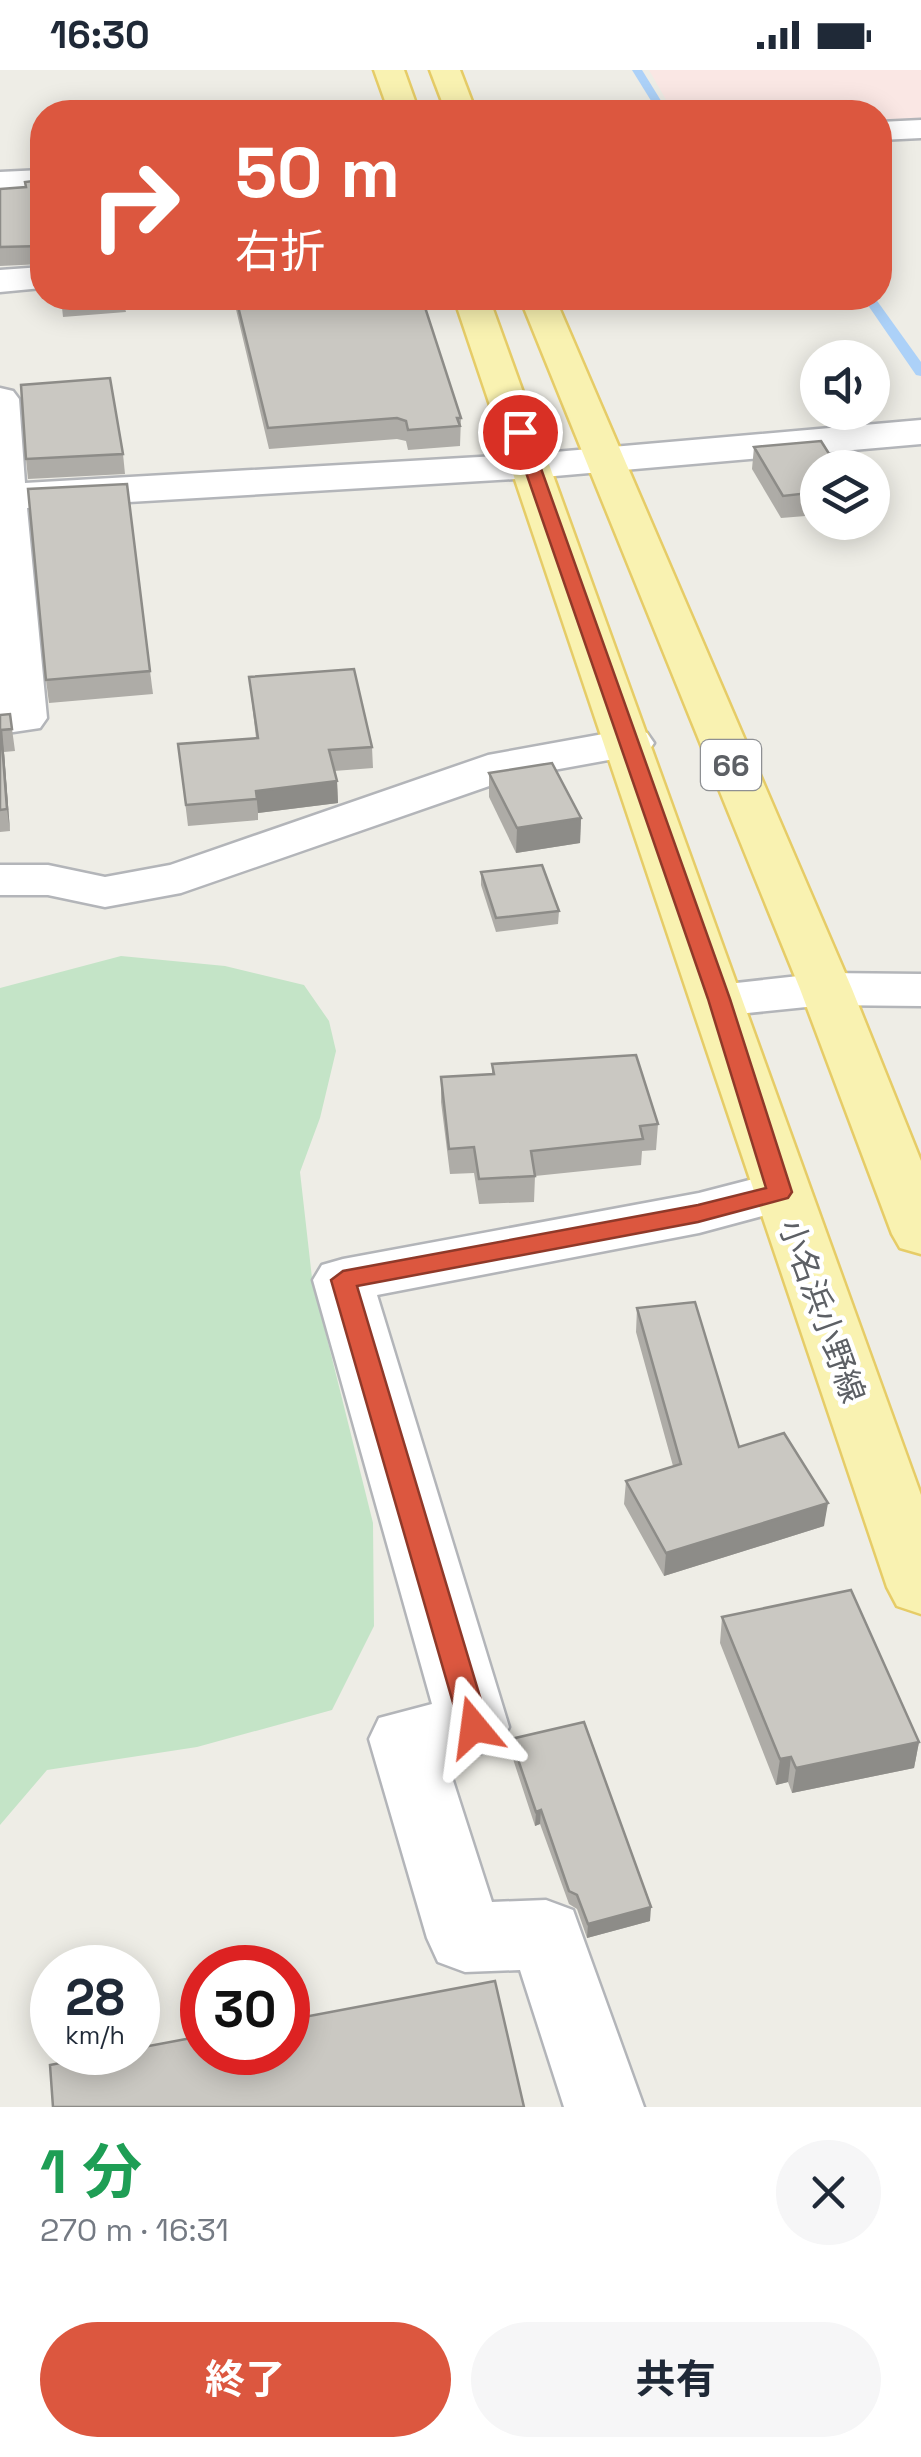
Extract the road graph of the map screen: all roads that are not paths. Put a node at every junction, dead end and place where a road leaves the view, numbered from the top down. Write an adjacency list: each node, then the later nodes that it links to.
1 (389, 70): 3 (main road)
2 (444, 70): 4 (main road)
3 (400, 100)
4 (456, 100)
5 (921, 129): 6 (street)
6 (892, 130)
7 (30, 181): 8 (street)
8 (0, 182)
9 (30, 279): 10 (street)
10 (0, 281)
11 (475, 310): 16 (main road, 小名浜小野線)
12 (542, 310): 15 (main road, 66)
13 (0, 399): 17 (street)
14 (921, 432): 15 (street)
15 (603, 459): 16 (street); 22 (main road, 66)
16 (532, 466): 17 (street); 20 (main road, 小名浜小野線)
17 (4, 497): 18 (street)
18 (7, 639): 19 (street)
19 (0, 720)
20 (631, 743): 21 (street); 24 (main road, 小名浜小野線)
21 (0, 880)
22 (826, 989): 23 (street); 24 (street); 26 (main road, 66)
23 (921, 990)
24 (719, 999): 25 (main road, 小名浜小野線)
25 (780, 1192): 27 (main road, 小名浜小野線); 28 (street)
26 (921, 1234)
27 (921, 1587)
28 (604, 2107)

